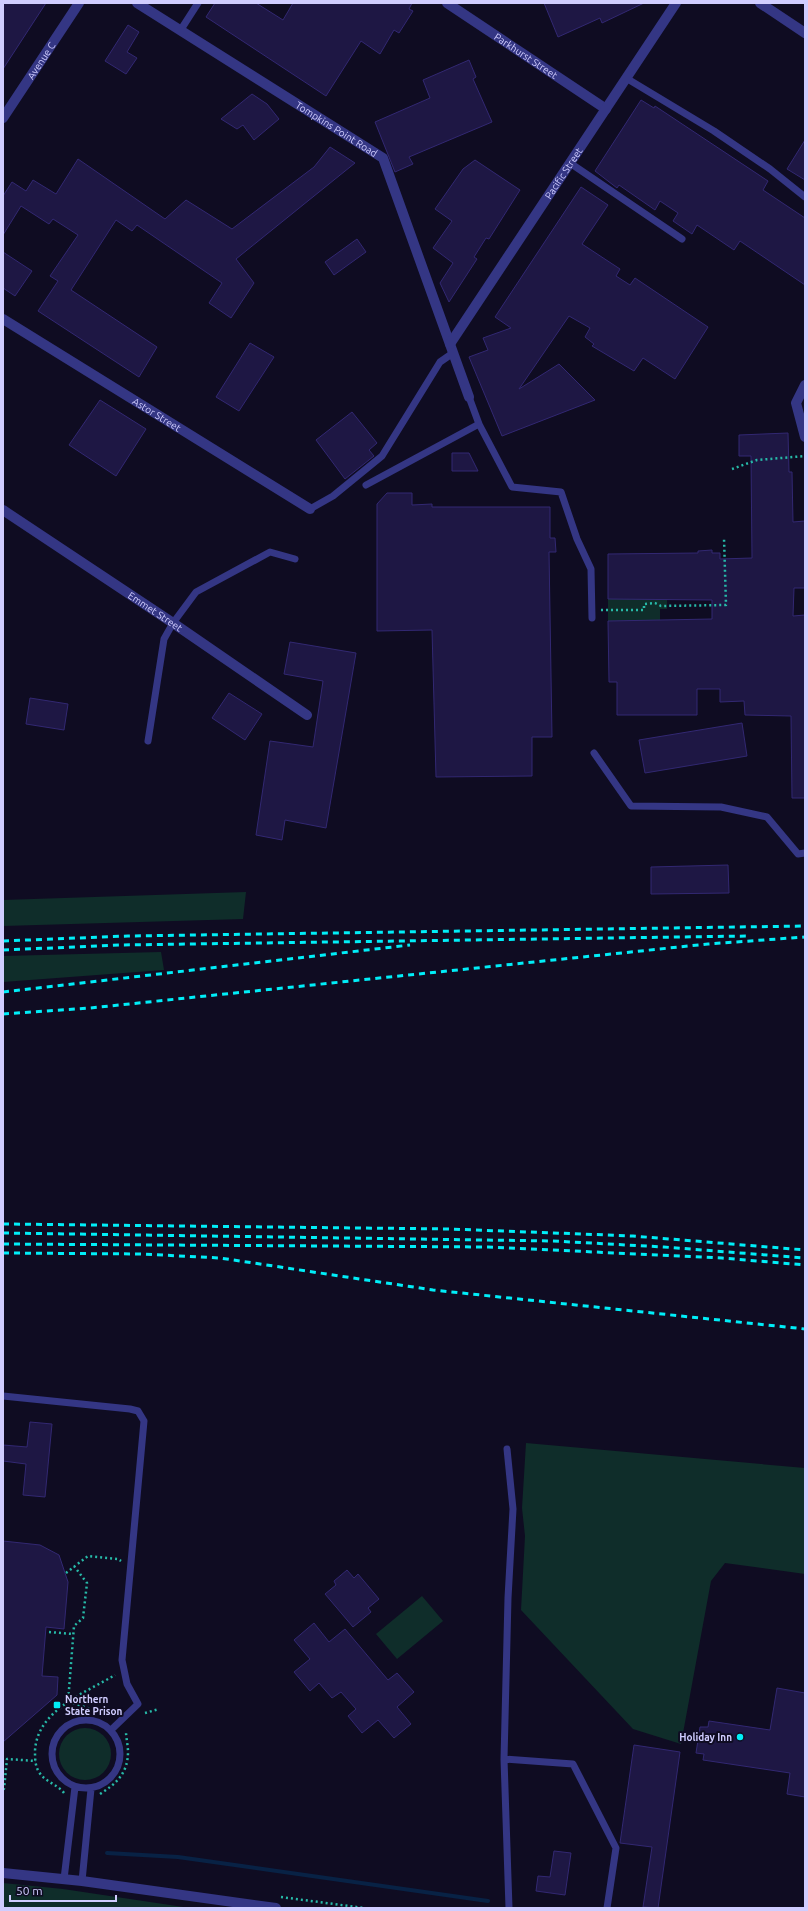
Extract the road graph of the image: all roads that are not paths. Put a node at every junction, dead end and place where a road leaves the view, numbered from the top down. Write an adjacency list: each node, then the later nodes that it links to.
1 (79, 3): 11 (street, Avenue C)
2 (137, 3): 7 (street, Tompkins Point Road)
3 (198, 3): 7 (lane)
4 (447, 3): 10 (street, Parkhurst Street)
5 (676, 3): 9 (street, Pacific Street)
6 (760, 3): 8 (street)
7 (180, 30): 16 (street, Tompkins Point Road)
8 (805, 33)
9 (626, 78): 10 (street, Pacific Street); 13 (lane)
10 (606, 109): 12 (street, Pacific Street)
11 (4, 114)
12 (570, 162): 14 (lane); 16 (street, Pacific Street)
13 (805, 198)
14 (682, 239)
15 (3, 319): 22 (street, Astor Street)
16 (452, 348): 18 (street, Tompkins Point Road); 22 (lane)
17 (805, 385): 20 (street)
18 (469, 397): 19 (lane)
19 (479, 424): 21 (lane); 25 (lane)
20 (805, 437)
21 (366, 485)
22 (310, 509)
23 (3, 510): 26 (street, Emmet Street)
24 (295, 559): 26 (lane)
25 (592, 618)
26 (173, 623): 27 (street, Emmet Street); 28 (lane)
27 (307, 715)
28 (148, 741)
29 (594, 753): 30 (lane)
30 (805, 853)
31 (3, 1396): 33 (lane)
32 (507, 1449): 34 (lane)
33 (111, 1730): 35 (lane); 36 (lane)
34 (504, 1759): 41 (lane); 42 (lane)
35 (75, 1787): 36 (lane); 38 (lane)
36 (91, 1788): 39 (lane)
37 (3, 1873): 38 (street)
38 (64, 1879): 39 (street)
39 (82, 1881): 40 (street)
40 (276, 1908)
41 (509, 1908)
42 (607, 1908)

